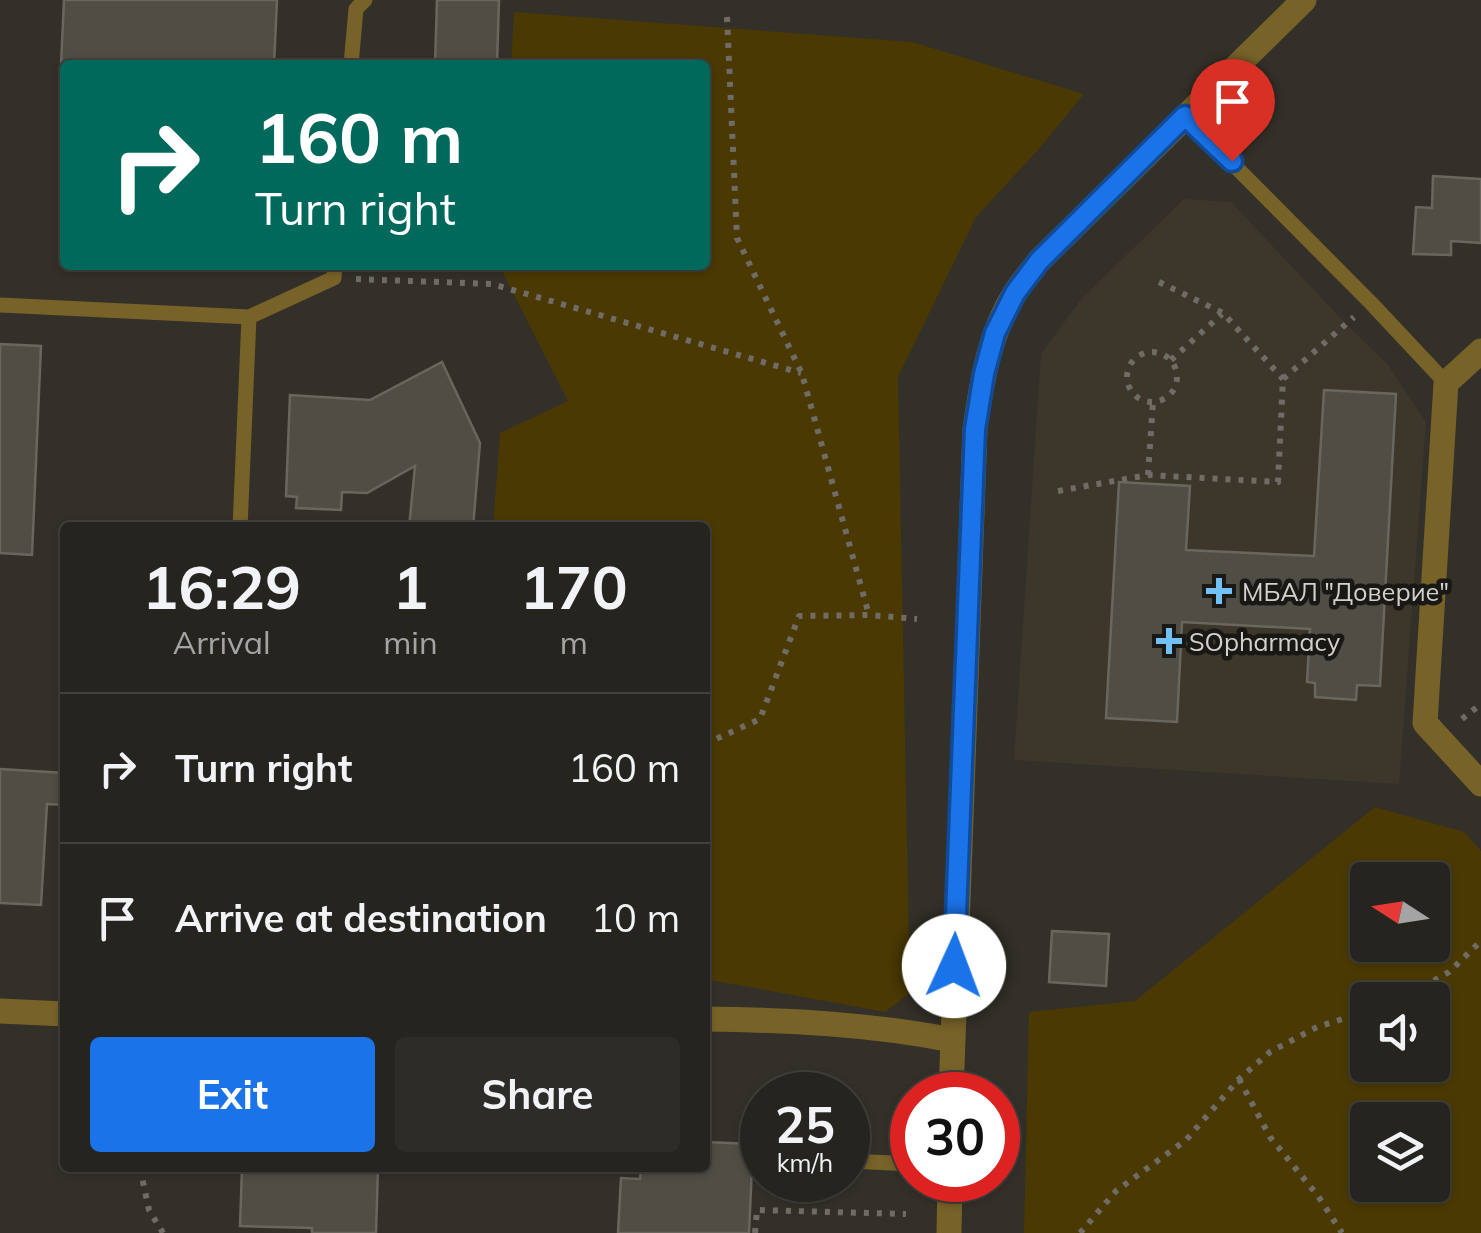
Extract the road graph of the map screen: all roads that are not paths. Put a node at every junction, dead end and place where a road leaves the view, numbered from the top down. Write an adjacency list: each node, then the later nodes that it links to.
1 (365, 0): 3 (lane)
2 (1304, 0): 4 (street)
3 (351, 60)
4 (1185, 116): 9 (lane); 15 (street)
5 (335, 272): 7 (lane)
6 (0, 305): 7 (lane)
7 (250, 317): 10 (lane)
8 (1481, 351): 9 (street)
9 (1446, 384): 11 (street)
10 (240, 522)
11 (1481, 784)
12 (0, 1011): 13 (street)
13 (60, 1014)
14 (710, 1019): 15 (street)
15 (952, 1040): 16 (street)
16 (951, 1072)
17 (950, 1202): 18 (street)
18 (949, 1233)

